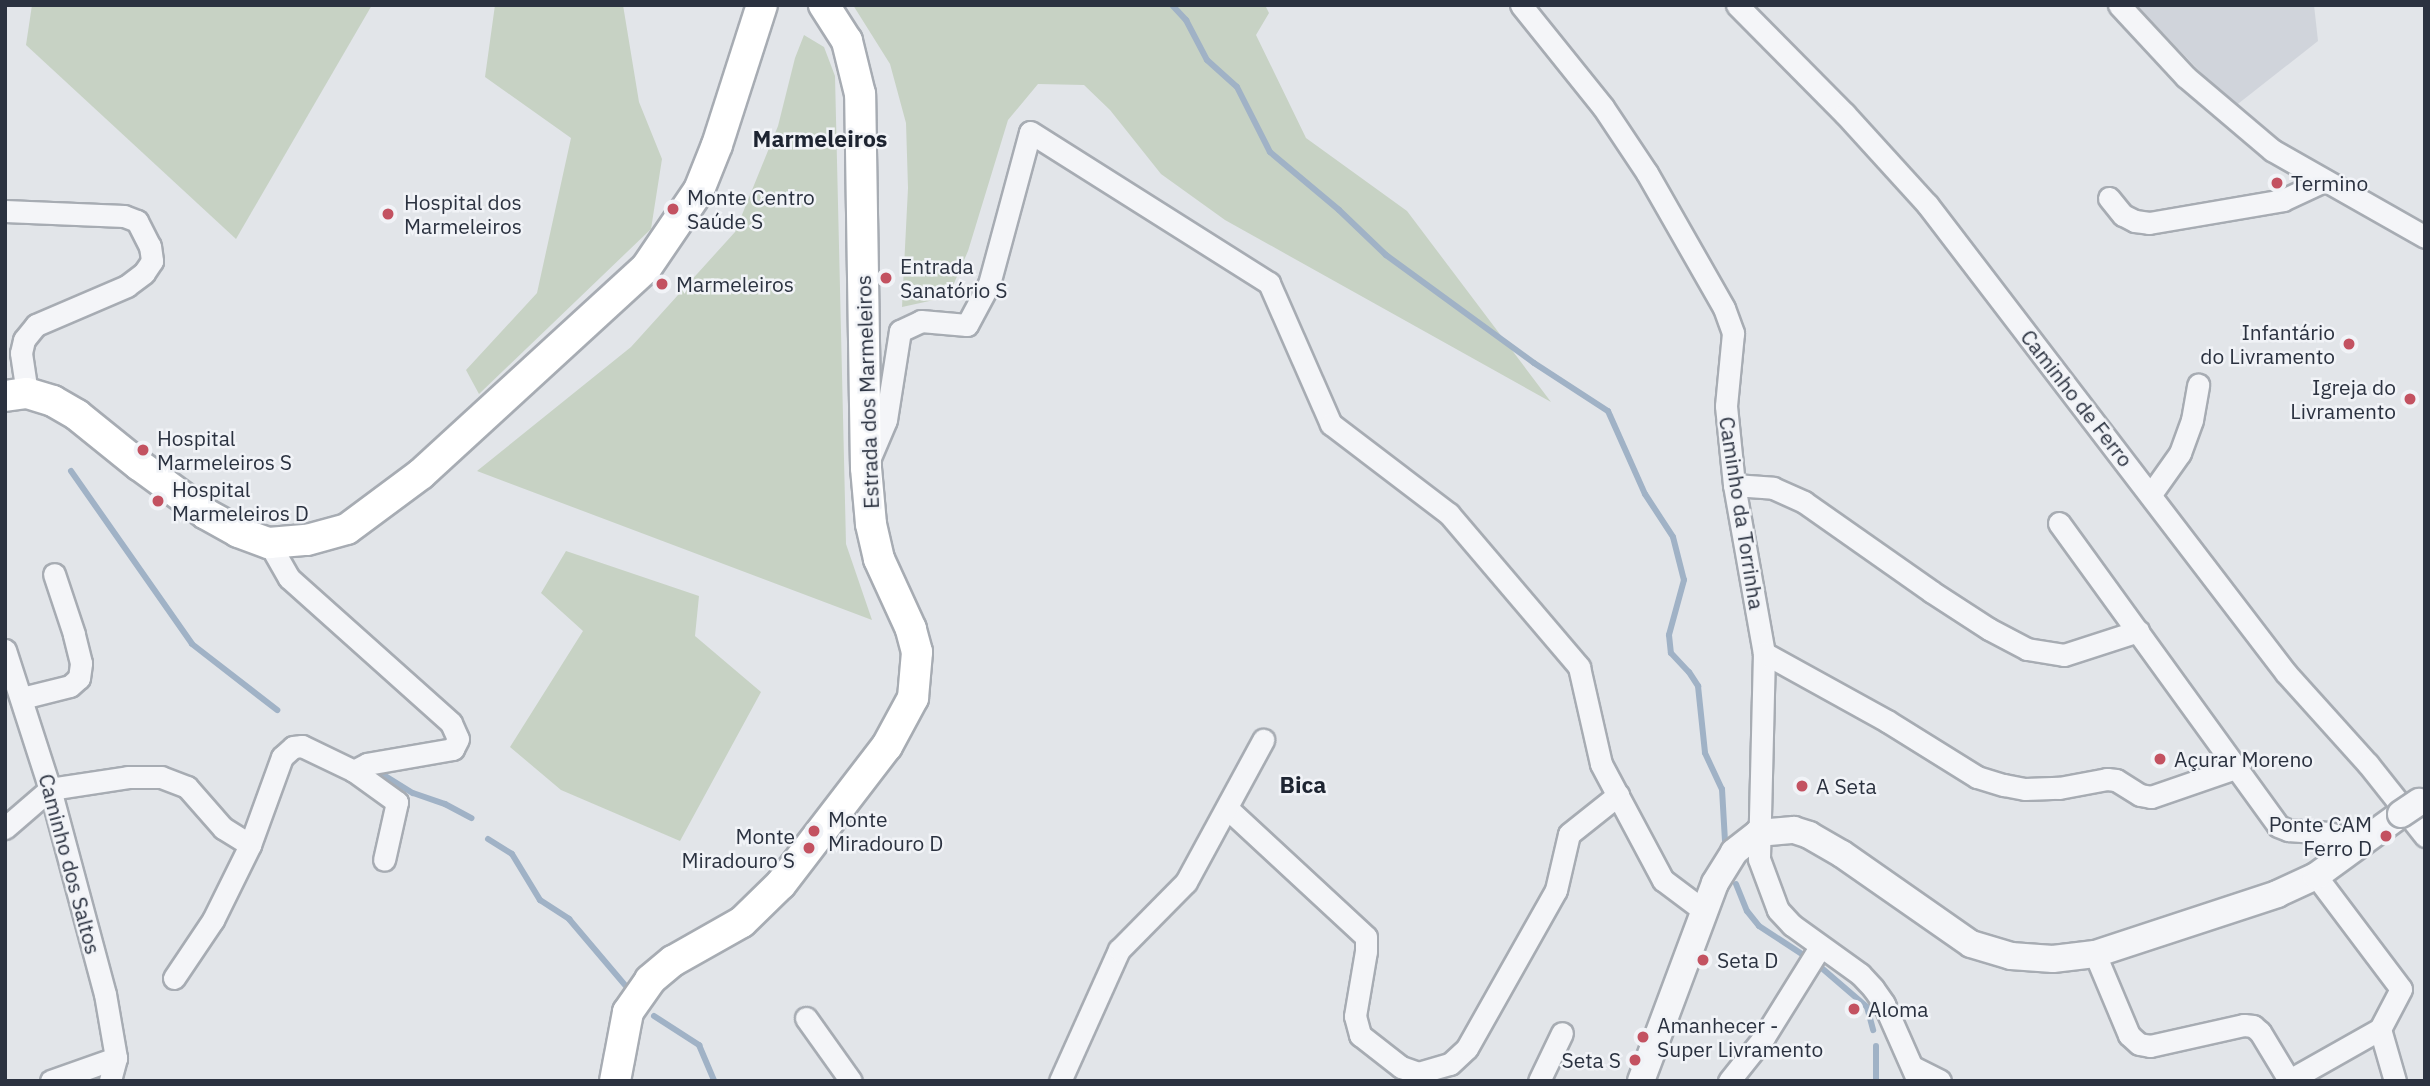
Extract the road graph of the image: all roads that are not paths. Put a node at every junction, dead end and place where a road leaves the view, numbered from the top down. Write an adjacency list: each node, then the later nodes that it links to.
1 (762, 5): 16 (main road)
2 (824, 5): 12 (main road, Estrada dos Marmeleiros)
3 (1521, 5): 13 (street, Caminho da Torrinha)
4 (1737, 5): 14 (street, Caminho de Ferro)
5 (2119, 5): 6 (street)
6 (2324, 181): 7 (street); 9 (street)
7 (2109, 198)
8 (5, 211): 11 (street)
9 (2425, 237)
10 (2199, 385): 14 (street)
11 (16, 394): 16 (main road)
12 (866, 468): 26 (street); 48 (main road, Estrada dos Marmeleiros)
13 (1734, 485): 18 (street); 20 (street, Caminho da Torrinha)
14 (2151, 494): 27 (street, Caminho de Ferro)
15 (2059, 523): 18 (street)
16 (269, 543): 24 (street)
17 (54, 574): 21 (street)
18 (2138, 632): 23 (street)
19 (5, 650): 21 (street, Caminho dos Saltos)
20 (1764, 653): 23 (street); 30 (street, Caminho da Torrinha)
21 (22, 698): 25 (street, Caminho dos Saltos)
22 (1263, 740): 28 (street)
23 (2238, 767): 33 (street)
24 (354, 771): 32 (street); 34 (street)
25 (50, 789): 29 (street); 32 (street); 43 (street, Caminho dos Saltos)
26 (1618, 795): 28 (street); 36 (street)
27 (2411, 804): 31 (street, Caminho de Ferro); 33 (street)
28 (1228, 809): 50 (street)
29 (5, 828)
30 (1758, 833): 36 (street); 37 (street); 38 (street, Caminho da Torrinha)
31 (2425, 836)
32 (250, 845): 39 (street)
33 (2354, 848): 35 (street)
34 (384, 860)
35 (2316, 876): 37 (street); 41 (street)
36 (1703, 910): 52 (street)
37 (2095, 954): 45 (street)
38 (1814, 955): 44 (street, Caminho da Torrinha); 53 (street)
39 (174, 978)
40 (806, 1018): 49 (street)
41 (2380, 1029): 45 (street); 55 (street)
42 (1562, 1033): 51 (street)
43 (117, 1058): 46 (street); 47 (street, Caminho dos Saltos)
44 (1917, 1074): 54 (street)
45 (2288, 1080)
46 (51, 1081)
47 (110, 1081)
48 (615, 1081)
49 (851, 1081)
50 (1060, 1081)
51 (1539, 1081)
52 (1641, 1081)
53 (1730, 1081)
54 (1940, 1081)
55 (2395, 1081)

